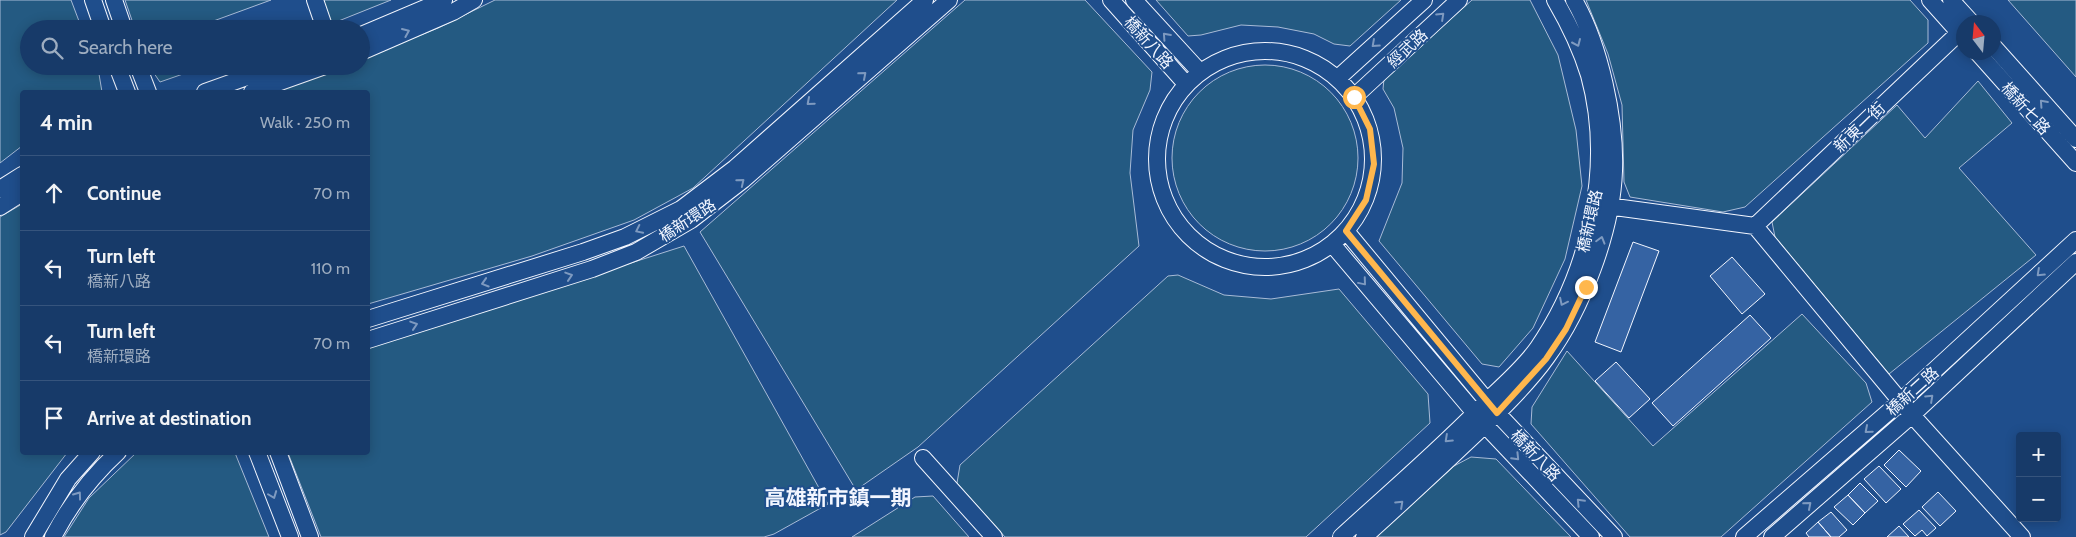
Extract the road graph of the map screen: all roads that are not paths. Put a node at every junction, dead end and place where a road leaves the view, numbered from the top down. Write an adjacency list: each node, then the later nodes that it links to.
1 (93, 0): 17 (street)
2 (114, 0): 18 (street)
3 (315, 0): 19 (street)
4 (444, 0): 21 (street)
5 (474, 0): 23 (street, one-way to 5)
6 (925, 0): 50 (street, 橋新環路, one-way to 50)
7 (949, 0): 51 (street, 橋新環路, one-way to 7)
8 (1111, 0): 32 (street, 橋新八路)
9 (1134, 0): 26 (street, 橋新八路, one-way to 9)
10 (1424, 0): 31 (street, 經武路, one-way to 31)
11 (1458, 0): 37 (street, 經武路, one-way to 11)
12 (1554, 0): 43 (street, 橋新環路, one-way to 43)
13 (1574, 0): 43 (street, 橋新環路)
14 (1930, 0): 20 (street)
15 (1951, 0): 16 (street)
16 (1959, 15)
17 (101, 20)
18 (121, 20)
19 (323, 20)
20 (1956, 20)
21 (370, 31)
22 (1956, 36): 45 (street, 新東一街)
23 (370, 48)
24 (2001, 55): 38 (street, 橋新七路, one-way to 24)
25 (1984, 60): 39 (street, 橋新七路)
26 (1200, 72): 31 (street); 32 (street)
27 (121, 75): 33 (street)
28 (141, 75): 34 (street)
29 (253, 75): 35 (street)
30 (300, 75): 36 (street)
31 (1338, 78): 37 (street)
32 (1186, 84): 48 (street)
33 (126, 90)
34 (147, 90)
35 (211, 90)
36 (258, 90)
37 (1354, 97): 46 (street)
38 (2076, 139)
39 (2076, 163)
40 (20, 176): 41 (street)
41 (0, 189)
42 (20, 194): 44 (street)
43 (1603, 205): 45 (street); 53 (street, 橋新環路)
44 (0, 207)
45 (1756, 226): 52 (street)
46 (1346, 231): 48 (street); 53 (street, 橋新八路)
47 (2076, 240): 52 (street, 橋新二路, one-way to 52)
48 (1332, 244): 55 (street, 橋新八路, one-way to 55)
49 (2076, 262): 54 (street, 橋新二路, one-way to 49)
50 (370, 318)
51 (370, 339)
52 (1901, 402): 54 (street); 70 (street, 橋新二路, one-way to 70)
53 (1492, 407): 55 (street, 橋新環路); 69 (street, 橋新八路, one-way to 53)
54 (1912, 415): 71 (street, 橋新二路, one-way to 54); 72 (street)
55 (1480, 419): 66 (street, 橋新環路, one-way to 66); 67 (street, 橋新環路, one-way to 55); 68 (street, 橋新八路, one-way to 68)
56 (89, 455): 61 (street)
57 (115, 455): 62 (street, one-way to 57)
58 (258, 455): 63 (street, one-way to 63)
59 (279, 455): 64 (street)
60 (923, 458): 65 (street)
61 (33, 537)
62 (53, 537)
63 (290, 537)
64 (310, 537)
65 (994, 537)
66 (1341, 537)
67 (1364, 537)
68 (1591, 537)
69 (1614, 537)
70 (1744, 537)
71 (1772, 537)
72 (2022, 537)

